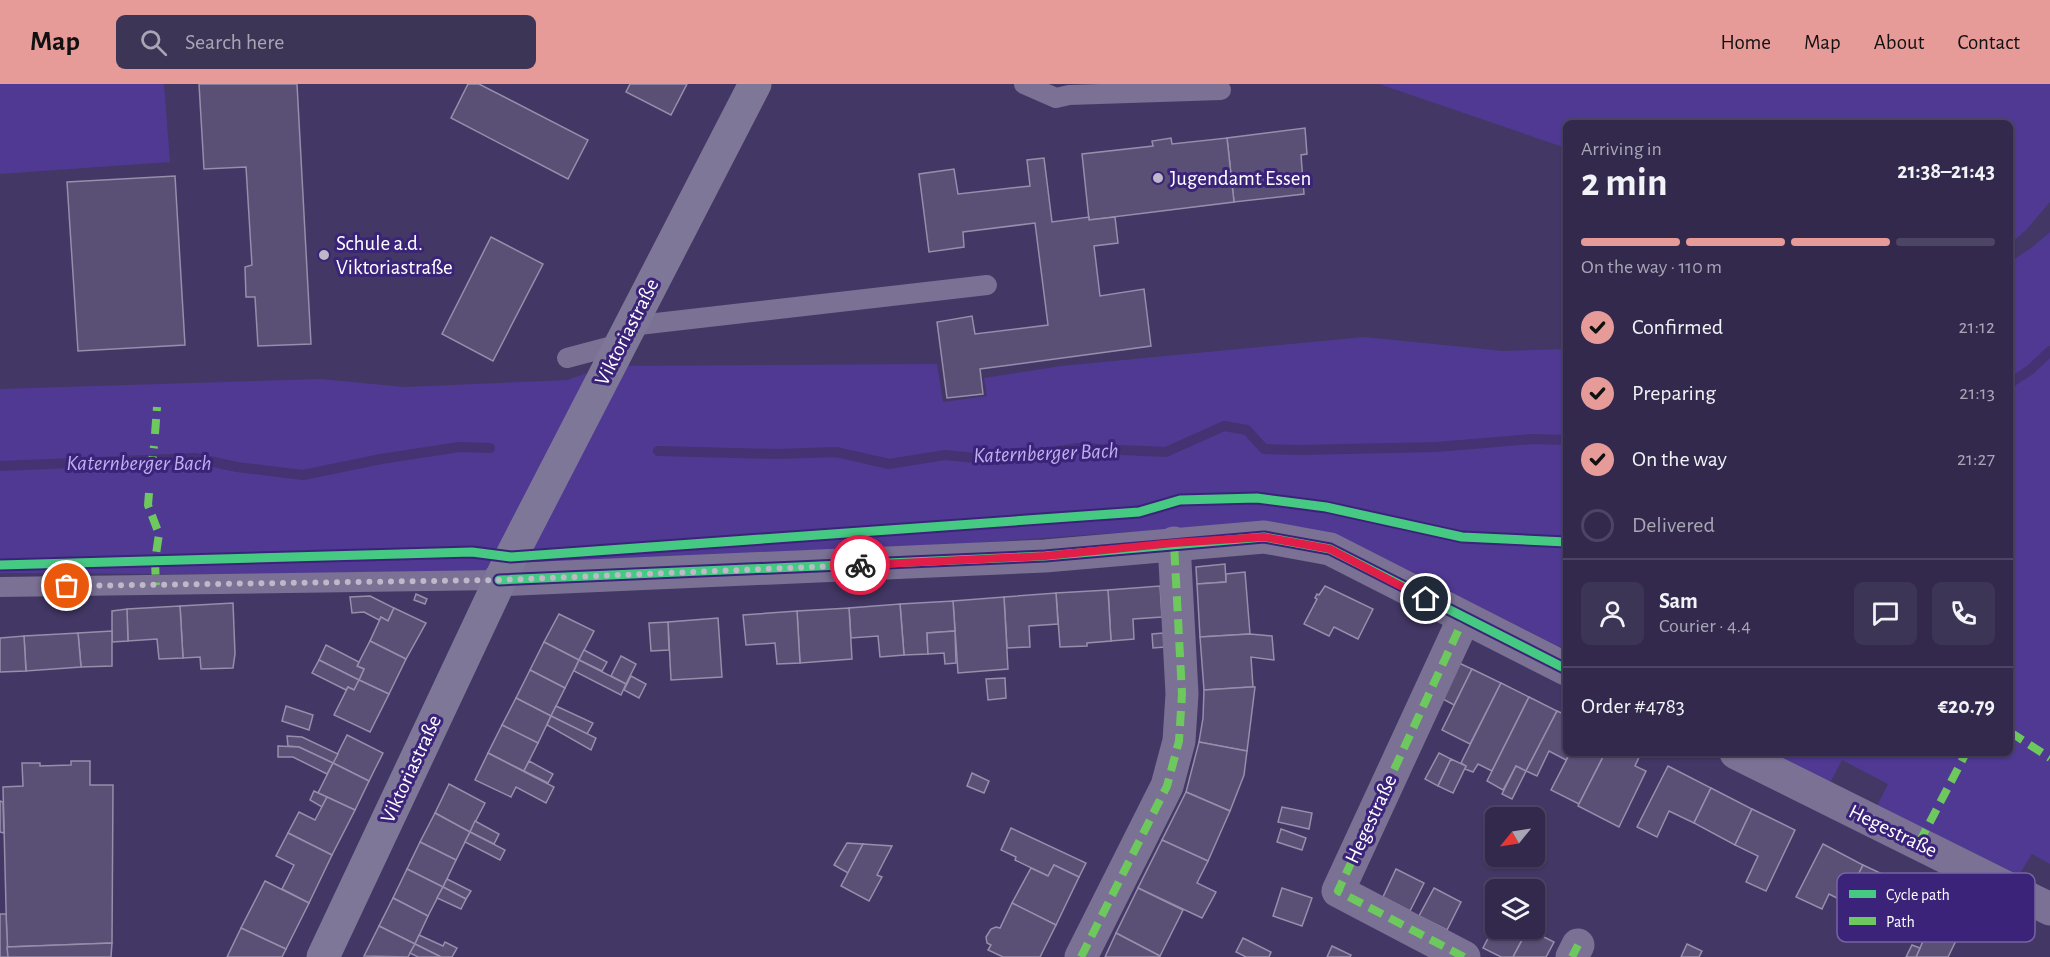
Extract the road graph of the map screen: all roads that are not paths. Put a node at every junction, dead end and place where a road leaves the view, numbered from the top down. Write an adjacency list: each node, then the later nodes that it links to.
1 (755, 84): 5 (street, Viktoriastraße)
2 (1024, 84): 3 (lane)
3 (1221, 90)
4 (987, 285): 5 (lane)
5 (625, 335): 6 (lane); 8 (street, Viktoriastraße)
6 (567, 358)
7 (1173, 543): 8 (street); 10 (street); 17 (street)
8 (500, 580): 9 (lane); 16 (street, Viktoriastraße)
9 (0, 587)
10 (1464, 618): 11 (street); 18 (street, Hegestraße)
11 (1563, 668)
12 (1742, 756): 13 (street, Hegestraße)
13 (1978, 873)
14 (2035, 902): 15 (street, Hegestraße)
15 (2050, 909)
16 (323, 957)
17 (1081, 957)
18 (1464, 957)

